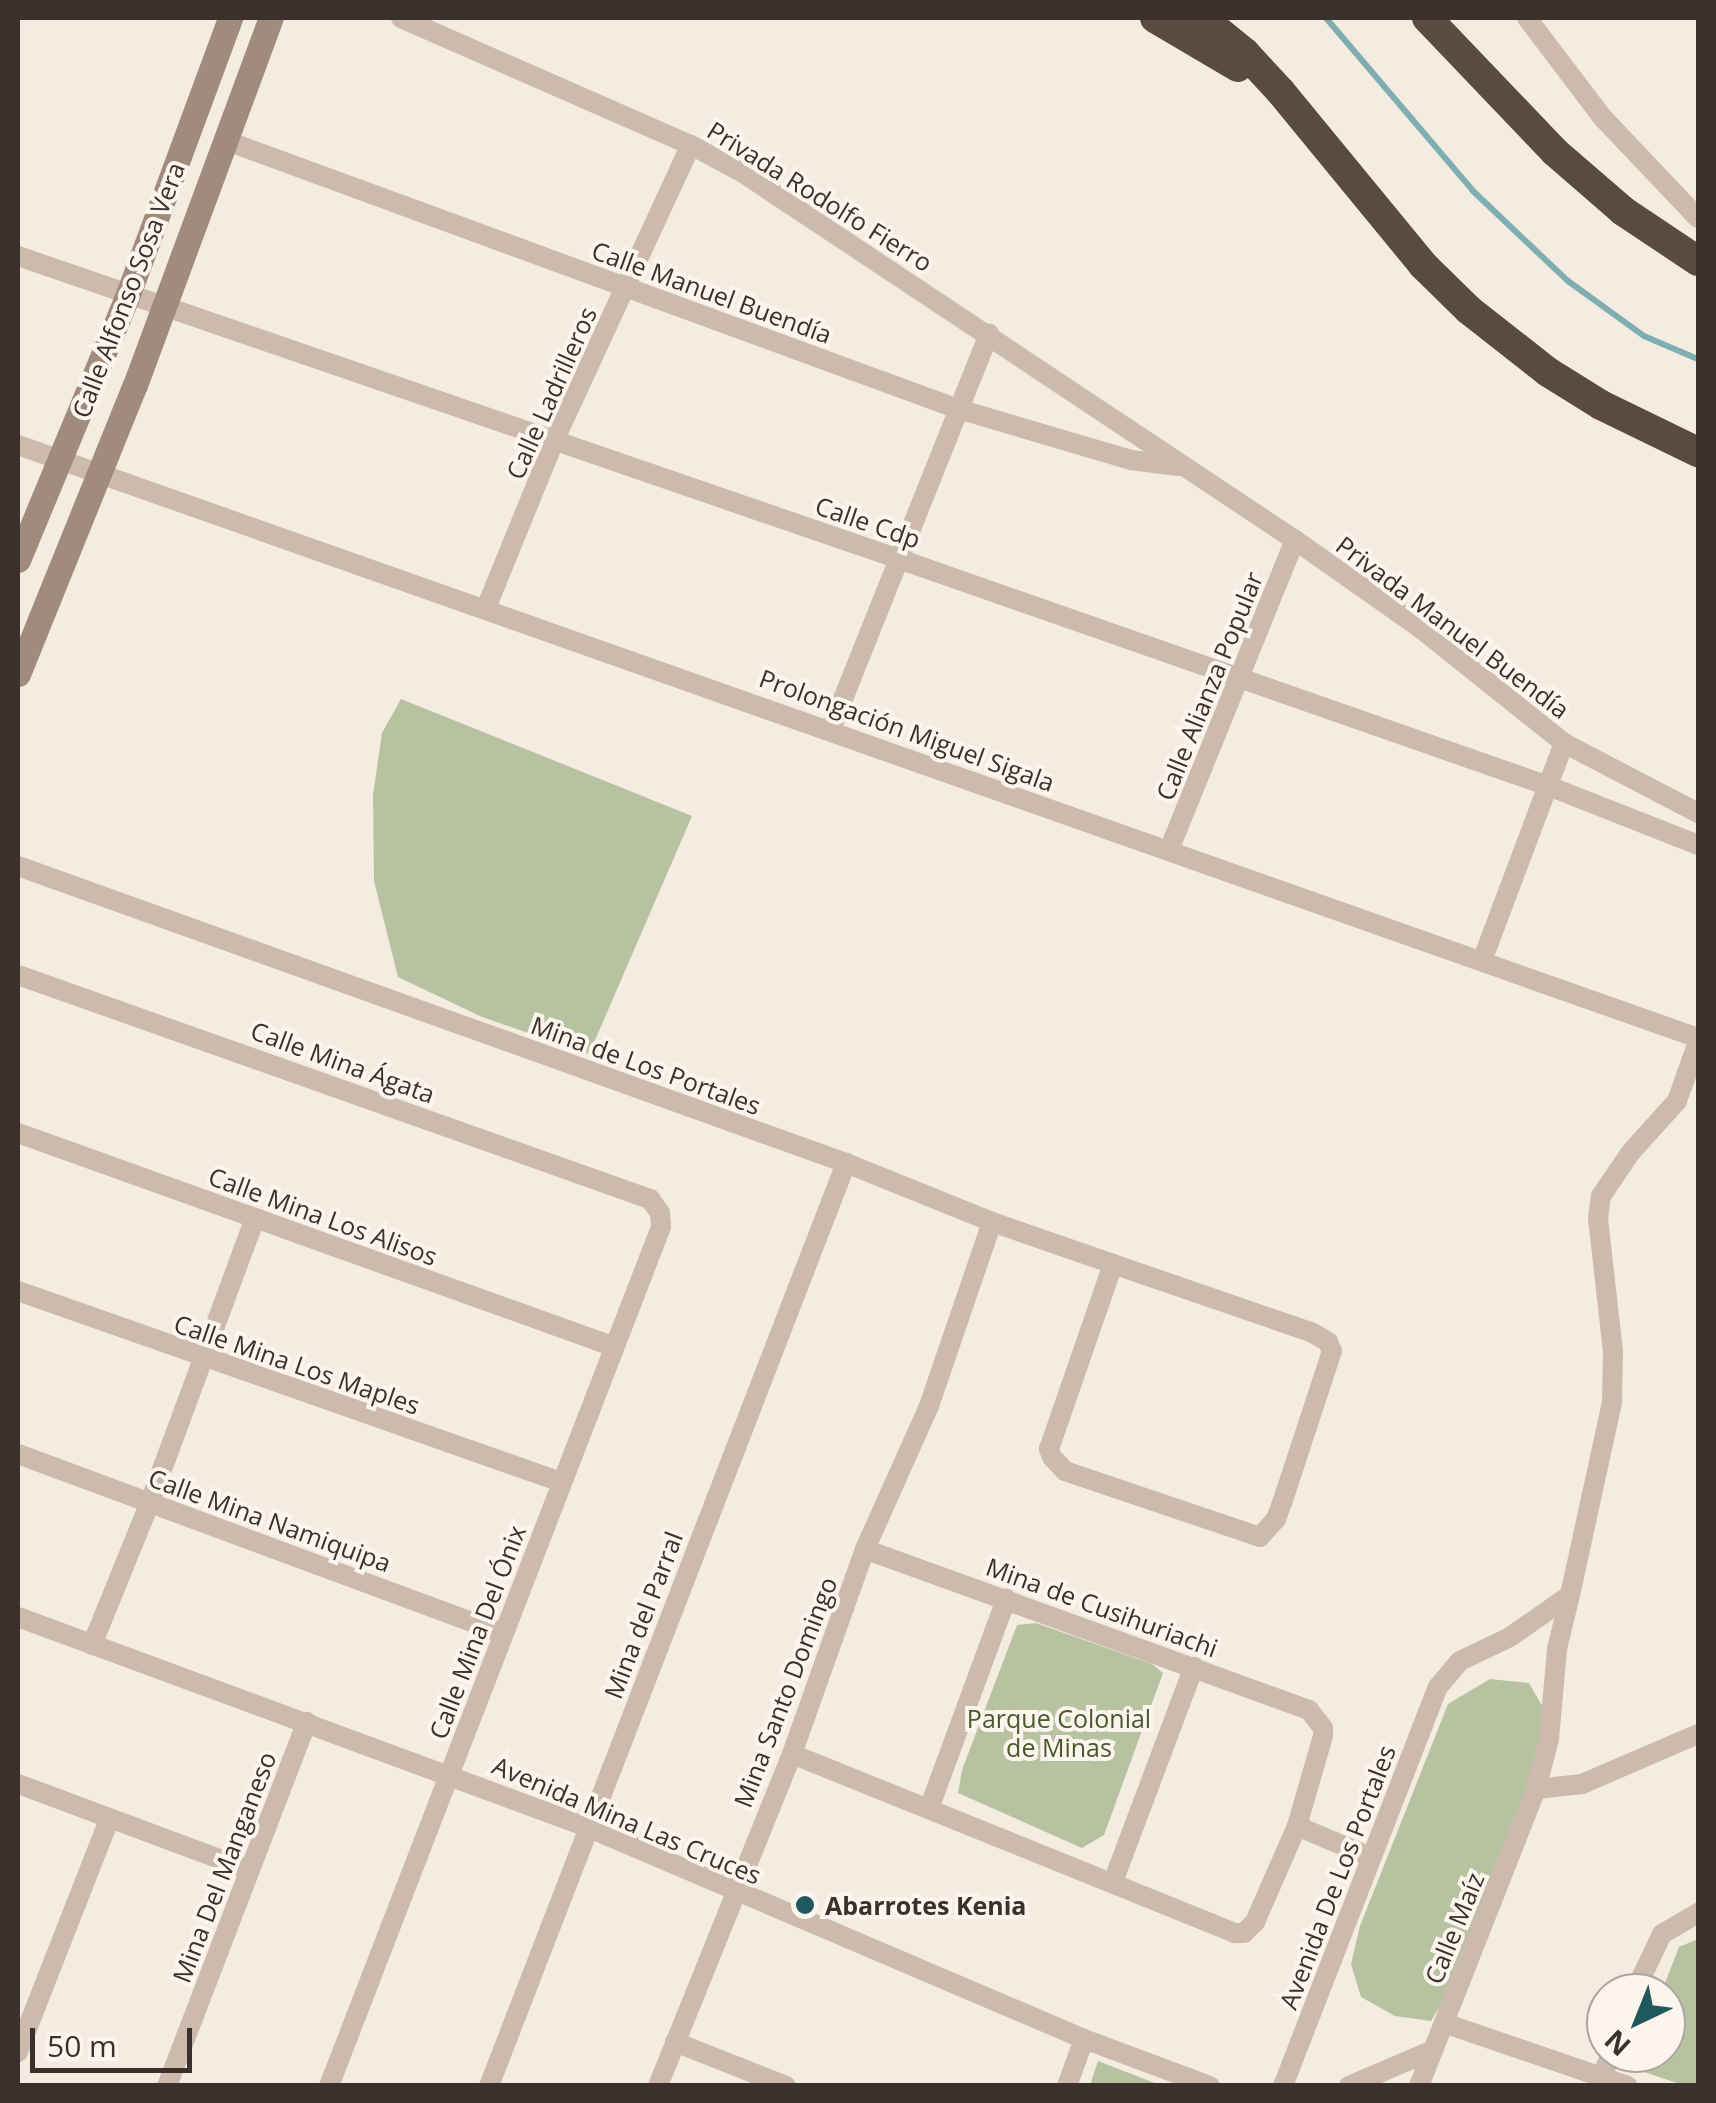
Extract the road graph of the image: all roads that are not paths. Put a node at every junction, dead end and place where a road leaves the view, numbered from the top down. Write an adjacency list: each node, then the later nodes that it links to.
1 (230, 18): 8 (main road, Calle Alfonso Sosa Vera)
2 (271, 18): 10 (main road, Calle Alfonso Sosa Vera)
3 (402, 18): 12 (street, Privada Rodolfo Fierro)
4 (1155, 18): 9 (highway)
5 (1202, 18): 9 (highway)
6 (1427, 18): 15 (highway)
7 (1531, 19): 13 (street)
8 (205, 90): 10 (main road); 17 (main road, Calle Alfonso Sosa Vera)
9 (1281, 92): 23 (highway)
10 (240, 102): 11 (main road, Calle Alfonso Sosa Vera)
11 (227, 141): 16 (street, Calle Manuel Buendía); 18 (main road, Calle Alfonso Sosa Vera)
12 (691, 145): 16 (street, Calle Ladrilleros); 19 (street, Privada Rodolfo Fierro)
13 (1698, 218)
14 (18, 256): 17 (street, Calle Cdp)
15 (1698, 261)
16 (626, 287): 20 (street, Calle Manuel Buendía); 21 (street, Calle Ladrilleros)
17 (127, 297): 18 (street, Calle Cdp); 24 (main road, Calle Alfonso Sosa Vera)
18 (164, 309): 21 (street, Calle Cdp); 26 (main road, Calle Alfonso Sosa Vera)
19 (989, 333): 20 (street); 25 (street, Privada Rodolfo Fierro)
20 (958, 408): 25 (street, Calle Manuel Buendía); 28 (street)
21 (554, 441): 28 (street, Calle Cdp); 30 (street, Calle Ladrilleros)
22 (18, 445): 24 (street, Prolongación Miguel Sigala)
23 (1698, 452)
24 (60, 460): 26 (street, Prolongación Miguel Sigala); 29 (main road, Calle Alfonso Sosa Vera)
25 (1185, 466): 27 (street, Privada Manuel Buendía)
26 (97, 476): 30 (street, Prolongación Miguel Sigala); 31 (main road, Calle Alfonso Sosa Vera)
27 (1295, 540): 32 (street, Calle Alianza Popular); 34 (street, Privada Manuel Buendía)
28 (900, 559): 32 (street, Calle Cdp); 33 (street)
29 (18, 560)
30 (486, 608): 33 (street, Prolongación Miguel Sigala)
31 (18, 674)
32 (1238, 677): 35 (street, Calle Cdp); 38 (street, Calle Alianza Popular)
33 (831, 729): 38 (street, Prolongación Miguel Sigala)
34 (1564, 743): 35 (street); 36 (street, Privada Manuel Buendía)
35 (1551, 787): 37 (street, Calle Cdp); 40 (street)
36 (1698, 813)
37 (1698, 844)
38 (1169, 850): 40 (street, Prolongación Miguel Sigala)
39 (18, 866): 44 (street, Mina de Los Portales)
40 (1482, 961): 42 (street, Prolongación Miguel Sigala)
41 (18, 975): 45 (street, Calle Mina Ágata)
42 (1698, 1040): 56 (street, Calle Maíz)
43 (18, 1133): 46 (street, Calle Mina Los Alisos)
44 (846, 1163): 47 (street, Mina de Los Portales); 71 (street, Mina del Parral)
45 (650, 1199): 50 (street, Calle Mina Del Ónix)
46 (255, 1218): 50 (street, Calle Mina Los Alisos); 51 (street)
47 (992, 1222): 48 (street, Mina de Los Portales); 55 (street, Mina Santo Domingo)
48 (1113, 1264): 48 (street, Mina de Los Portales)
49 (18, 1291): 51 (street, Calle Mina Los Maples)
50 (612, 1346): 53 (street, Calle Mina Del Ónix)
51 (201, 1358): 53 (street, Calle Mina Los Maples); 54 (street)
52 (18, 1454): 54 (street, Calle Mina Namiquipa)
53 (561, 1482): 59 (street, Calle Mina Del Ónix)
54 (150, 1502): 59 (street, Calle Mina Namiquipa); 60 (street)
55 (865, 1549): 57 (street, Mina de Cusihuriachi); 64 (street, Mina Santo Domingo)
56 (1570, 1595): 67 (street, Calle Maíz); 72 (street, Avenida De Los Portales)
57 (1006, 1599): 61 (street, Mina de Cusihuriachi); 68 (street)
58 (18, 1617): 60 (street, Avenida Mina Las Cruces)
59 (504, 1634): 65 (street, Calle Mina Del Ónix)
60 (92, 1645): 62 (street, Avenida Mina Las Cruces)
61 (1194, 1667): 70 (street, Mina de Cusihuriachi); 74 (street)
62 (306, 1722): 65 (street, Avenida Mina Las Cruces); 73 (street, Mina Del Manganeso)
63 (1698, 1734): 67 (street)
64 (792, 1754): 68 (street); 75 (street, Mina Santo Domingo)
65 (450, 1774): 71 (street, Avenida Mina Las Cruces); 85 (street, Calle Mina Del Ónix)
66 (18, 1784): 69 (street)
67 (1536, 1789): 78 (street, Calle Maíz)
68 (930, 1806): 74 (street)
69 (109, 1820): 73 (street); 82 (street)
70 (1296, 1826): 72 (street); 74 (street)
71 (588, 1827): 75 (street, Avenida Mina Las Cruces); 86 (street, Mina del Parral)
72 (1370, 1857): 91 (street, Avenida De Los Portales)
73 (249, 1870): 84 (street, Mina Del Manganeso)
74 (1113, 1882)
75 (734, 1892): 79 (street, Avenida Mina Las Cruces); 80 (street, Mina Santo Domingo)
76 (1698, 1913): 77 (street)
77 (1643, 1973)
78 (1444, 2023): 81 (street, Calle Maíz); 83 (street)
79 (1084, 2040): 89 (street); 90 (street, Avenida Mina Las Cruces)
80 (675, 2042): 87 (street, Mina Santo Domingo); 88 (street)
81 (1433, 2050): 92 (street); 93 (street, Calle Maíz)
82 (18, 2052)
83 (1600, 2081): 94 (street)
84 (167, 2086)
85 (330, 2086)
86 (490, 2086)
87 (658, 2086)
88 (786, 2086)
89 (1067, 2086)
90 (1210, 2086)
91 (1283, 2086)
92 (1349, 2086)
93 (1418, 2086)
94 (1628, 2086)

